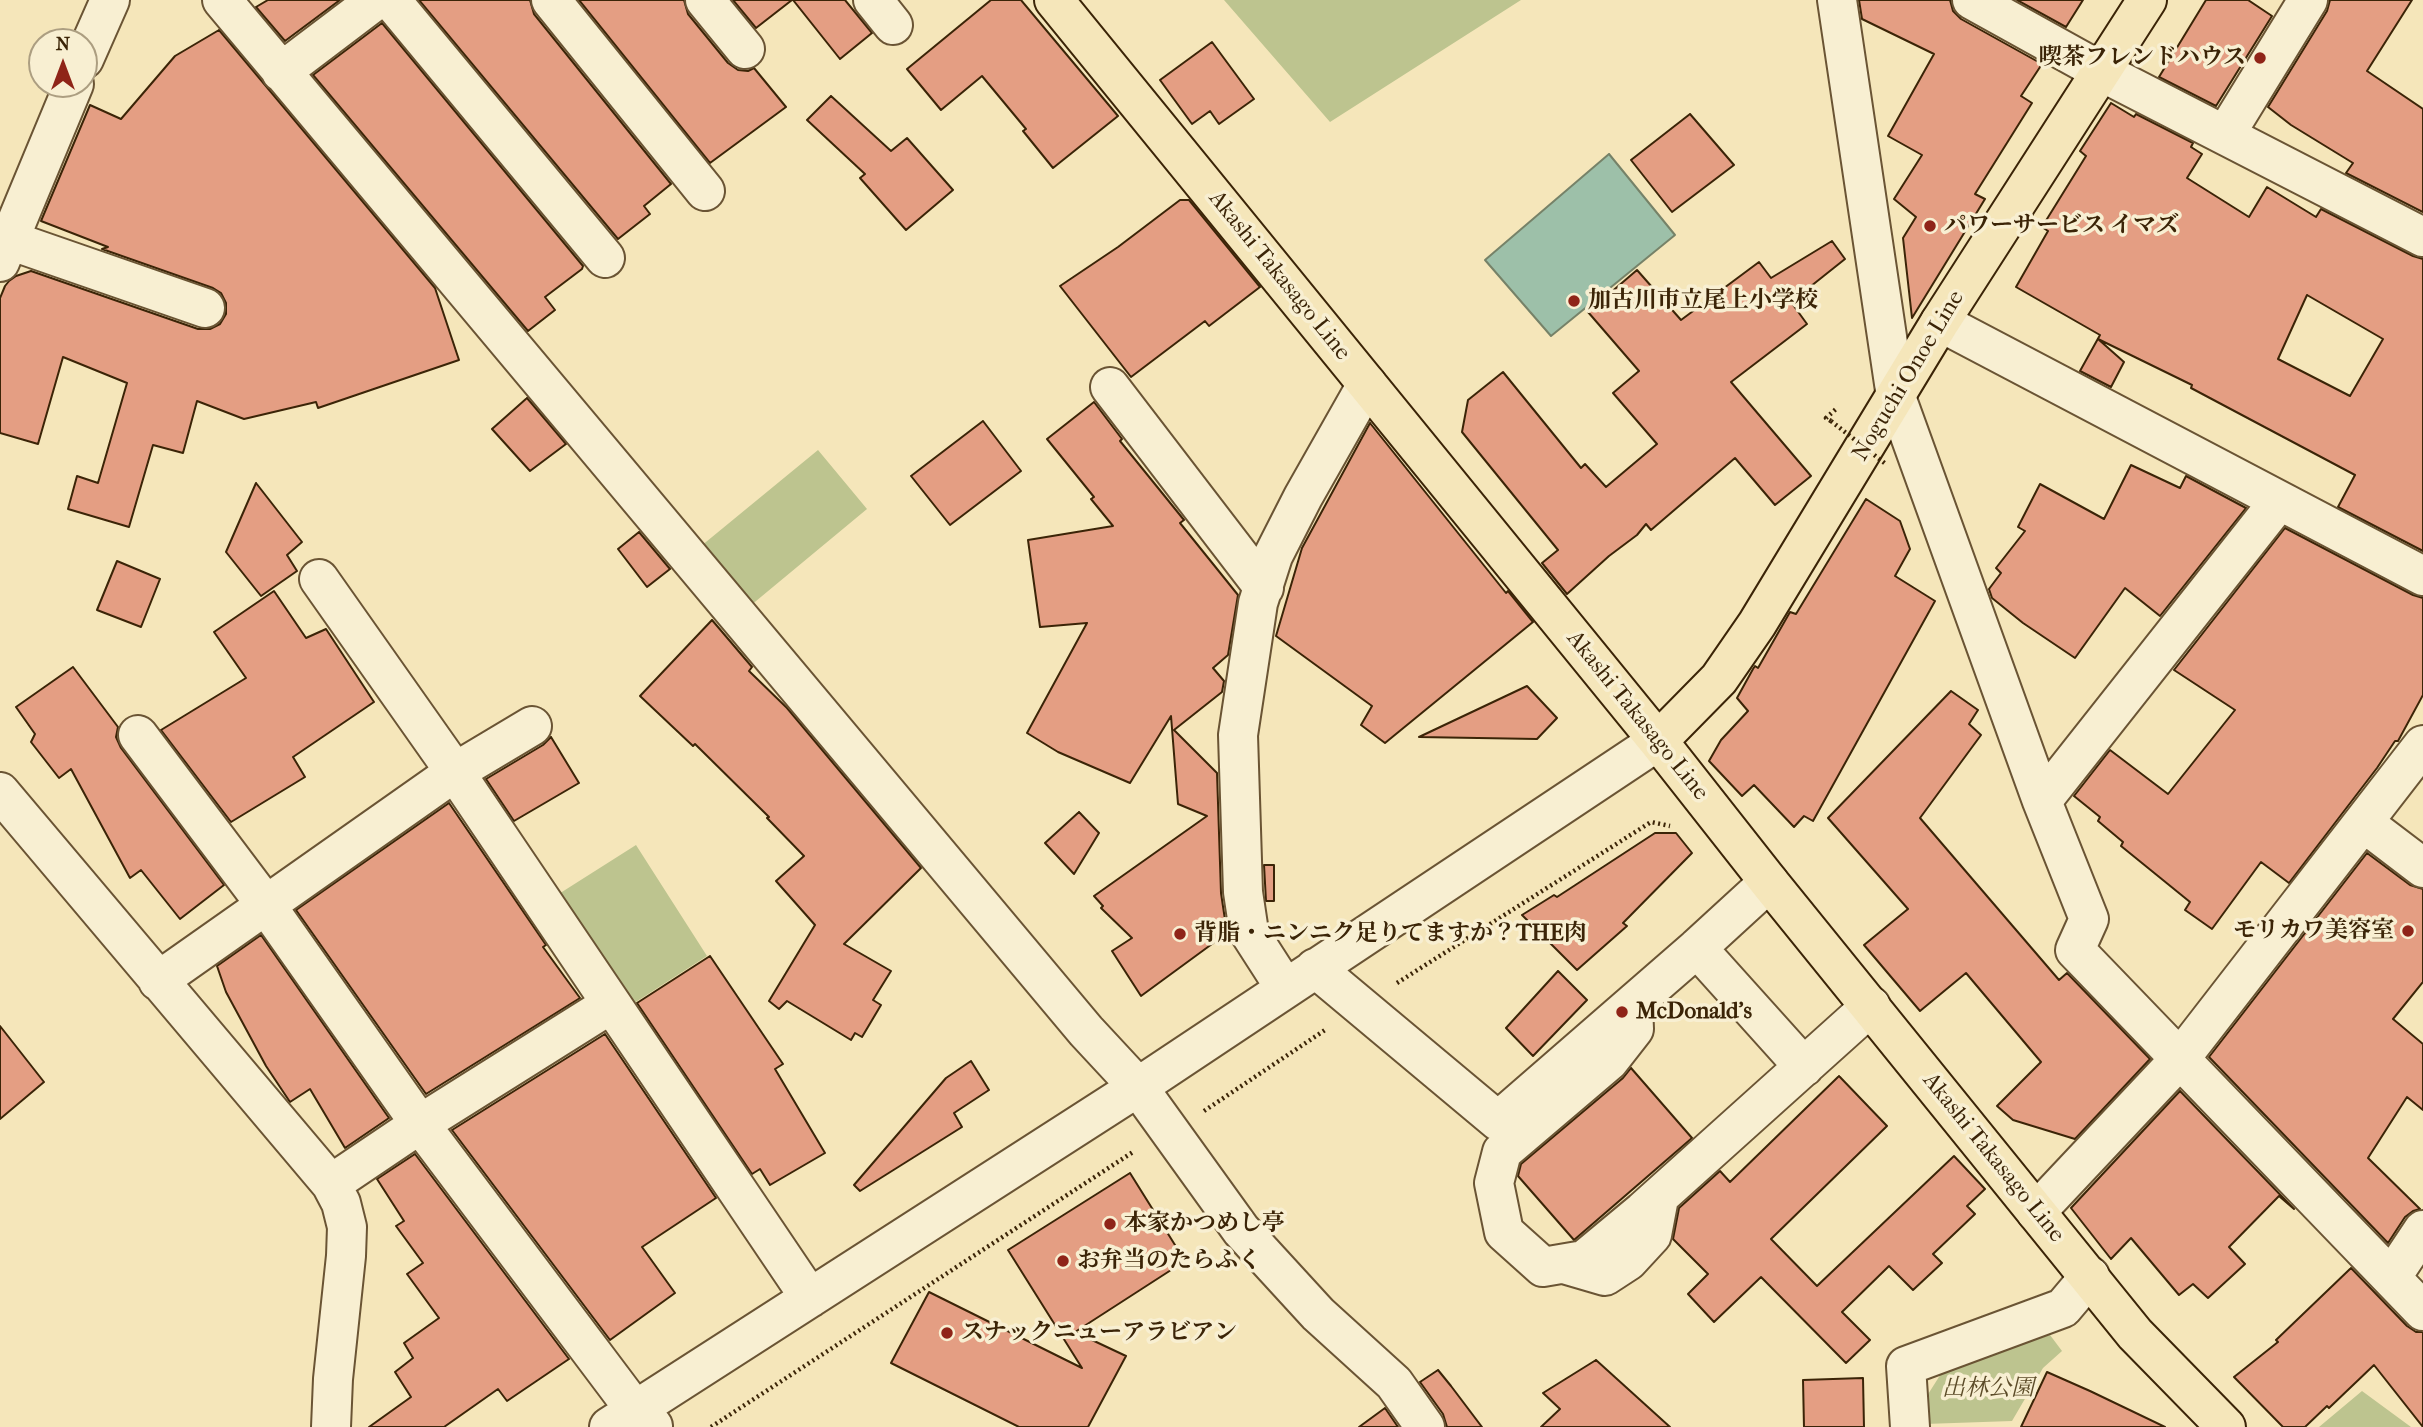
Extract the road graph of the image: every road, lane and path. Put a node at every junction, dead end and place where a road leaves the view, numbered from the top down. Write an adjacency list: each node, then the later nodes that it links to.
1 (110, 0): 12 (street)
2 (222, 0): 14 (street)
3 (376, 0): 14 (street)
4 (391, 0): 21 (street)
5 (551, 0): 18 (street)
6 (705, 0): 13 (street)
7 (1054, 0): 24 (main road, Akashi Takasago Line)
8 (1837, 0): 26 (street)
9 (1972, 0): 15 (street)
10 (2147, 0): 15 (main road, Noguchi Onoe Line)
11 (2308, 0): 17 (street)
12 (98, 28)
13 (745, 49)
14 (281, 72): 54 (street)
15 (2102, 72): 17 (street); 23 (main road, Noguchi Onoe Line)
16 (68, 98): 19 (street)
17 (2225, 135): 20 (street)
18 (705, 191)
19 (8, 227): 22 (street)
20 (2423, 237)
21 (605, 258)
22 (205, 308)
23 (1940, 322): 26 (main road, Noguchi Onoe Line); 29 (street)
24 (1367, 384): 30 (street); 35 (main road, Akashi Takasago Line)
25 (1127, 389): 30 (street)
26 (1896, 397): 35 (main road, Noguchi Onoe Line); 39 (street)
27 (1831, 421): 28 (path, bridge)
28 (1886, 465)
29 (2279, 501): 31 (street); 39 (street)
30 (1269, 572): 46 (street)
31 (2423, 576)
32 (318, 579): 37 (street)
33 (532, 726): 37 (street)
34 (138, 736): 44 (street)
35 (1658, 741): 43 (main road, Akashi Takasago Line); 46 (street)
36 (2423, 745): 40 (street)
37 (454, 772): 44 (street); 48 (street)
38 (0, 792): 47 (street)
39 (2042, 802): 52 (street)
40 (2364, 823): 42 (street); 52 (street)
41 (1677, 827): 51 (path)
42 (2423, 868)
43 (1769, 882): 45 (street); 50 (main road, Akashi Takasago Line)
44 (266, 905): 47 (street); 55 (street)
45 (1697, 948): 49 (street); 53 (street)
46 (1300, 978): 51 (street); 54 (street)
47 (158, 981): 57 (street)
48 (611, 1004): 55 (street); 62 (street)
49 (1633, 1005): 51 (street); 53 (street)
50 (1871, 1006): 53 (street); 58 (main road, Akashi Takasago Line)
51 (1360, 1007): 56 (path)
52 (2179, 1060): 58 (street); 61 (street)
53 (1804, 1067)
54 (1138, 1087): 56 (street); 62 (street)
55 (420, 1124): 57 (street); 64 (street)
56 (1170, 1132): 66 (path); 67 (street)
57 (331, 1184): 65 (street)
58 (2036, 1212): 60 (main road, Akashi Takasago Line)
59 (2423, 1230): 61 (street)
60 (2090, 1276): 68 (street); 69 (main road, Akashi Takasago Line)
61 (2391, 1278): 63 (street)
62 (810, 1298): 64 (street)
63 (2423, 1311)
64 (633, 1421)
65 (331, 1427)
66 (710, 1427)
67 (1425, 1427)
68 (1910, 1427)
69 (2226, 1427)

